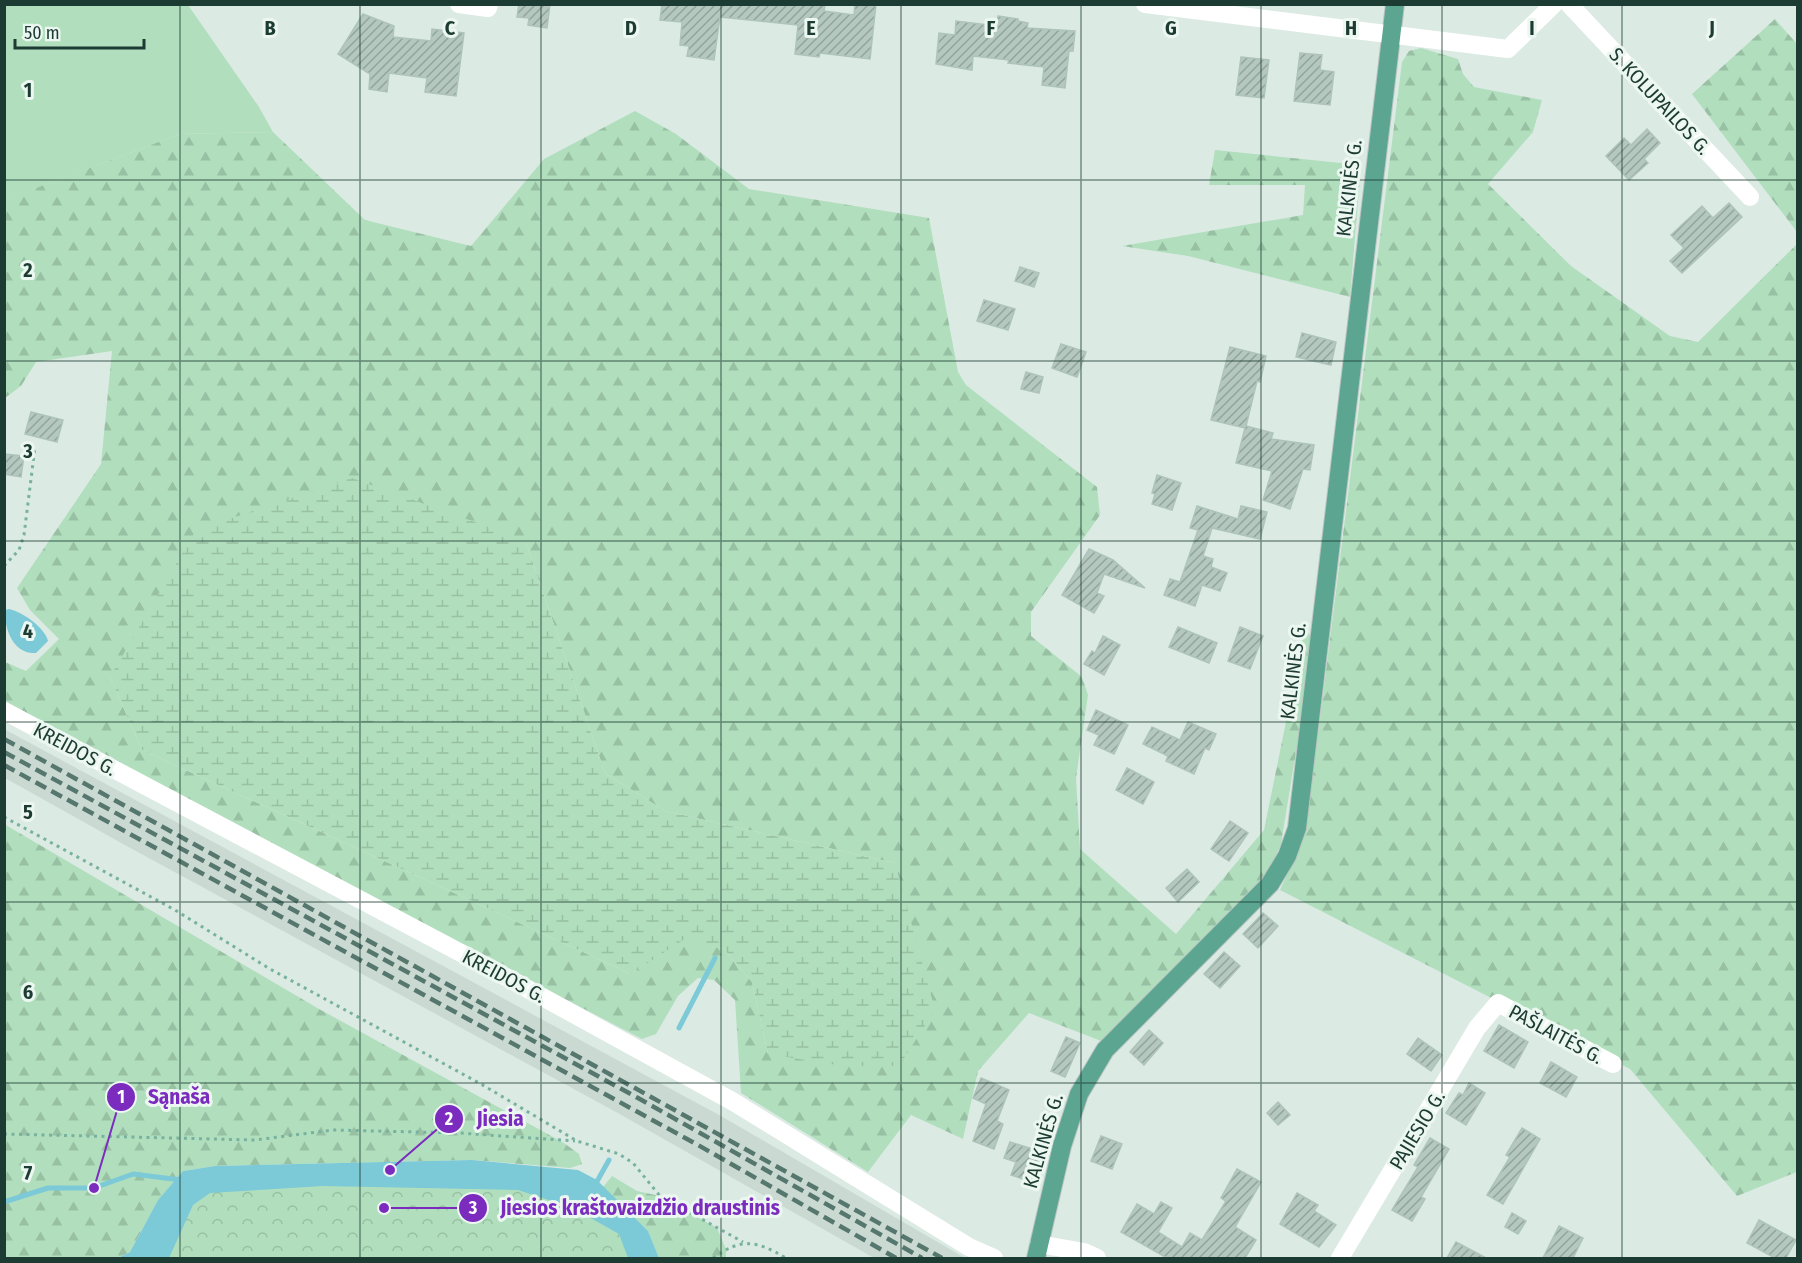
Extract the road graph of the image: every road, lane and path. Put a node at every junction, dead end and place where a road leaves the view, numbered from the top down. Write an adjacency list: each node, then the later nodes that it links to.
1 (459, 4): 2 (street)
2 (489, 4)
3 (1145, 4): 7 (street)
4 (1395, 4): 7 (main road, KALKINĖS G.)
5 (1554, 4): 7 (street)
6 (1569, 4): 8 (street, S. KOLUPAILOS G.)
7 (1392, 34): 18 (main road, KALKINĖS G.)
8 (1750, 197)
9 (35, 447): 10 (path)
10 (4, 566)
11 (4, 711): 21 (street, KREIDOS G.)
12 (4, 817): 16 (path)
13 (1498, 1003): 14 (street, PAŠLAITĖS G.); 23 (street, PAJIESIO G.)
14 (1613, 1064)
15 (4, 1134): 16 (path)
16 (577, 1141): 17 (path)
17 (743, 1242): 19 (path); 20 (path)
18 (1038, 1251): 22 (street)
19 (713, 1258)
20 (786, 1258)
21 (994, 1258)
22 (1097, 1258)
23 (1340, 1258)

